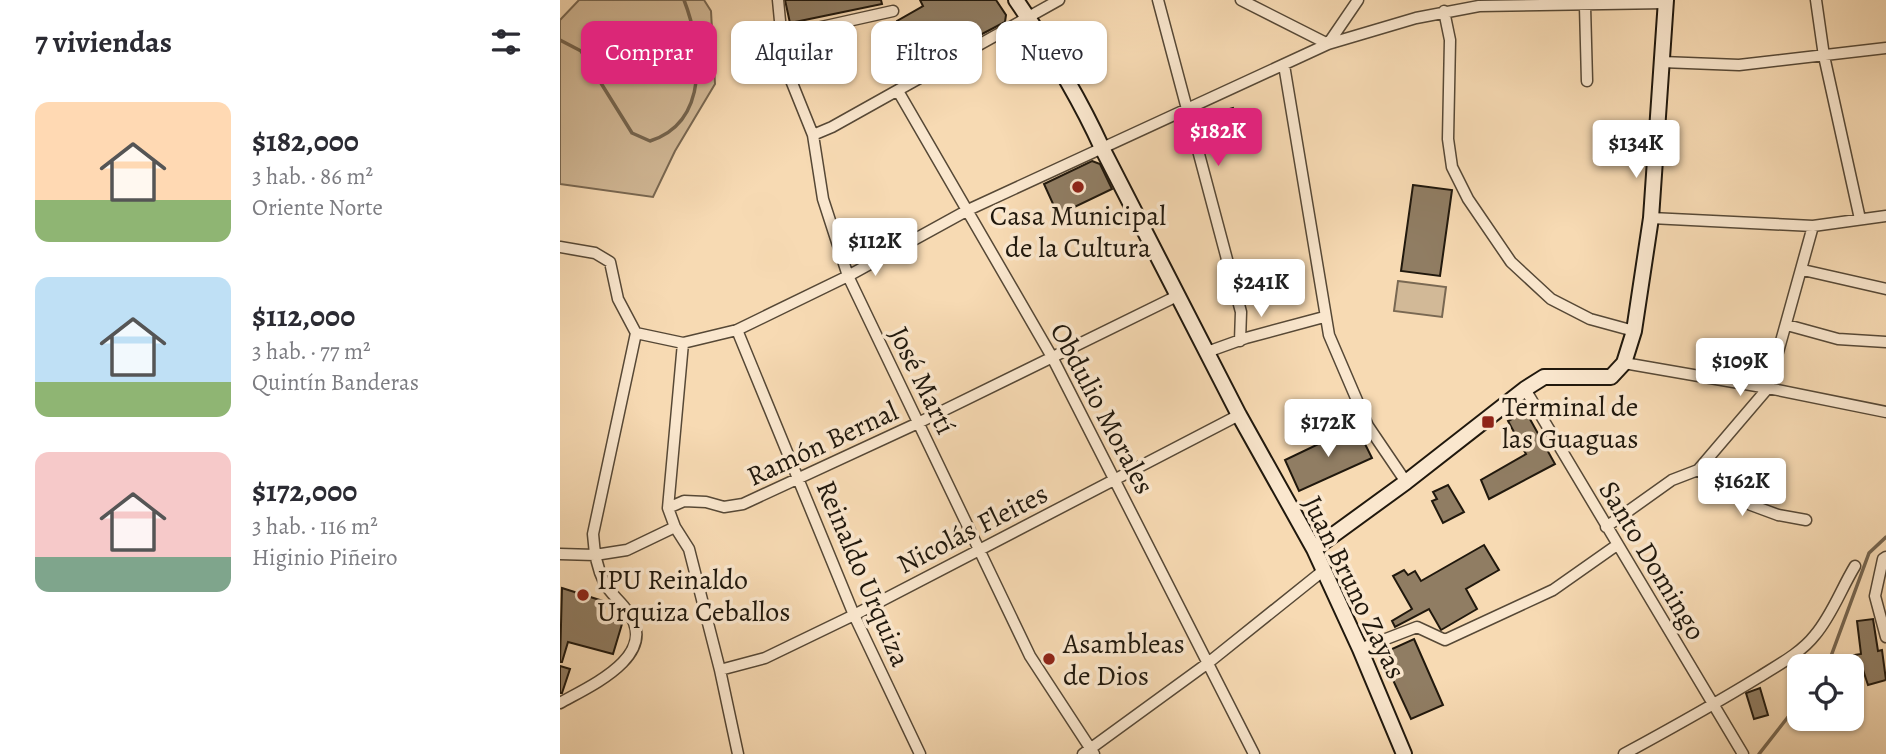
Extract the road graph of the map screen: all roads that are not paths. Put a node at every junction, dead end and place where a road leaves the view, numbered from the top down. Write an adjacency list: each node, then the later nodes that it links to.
1 (778, 0): 13 (street, José Martí)
2 (1016, 0): 12 (main road, Juan Bruno Zayas)
3 (1059, 0): 12 (street)
4 (1158, 0): 23 (street)
5 (1241, 0): 15 (street)
6 (1358, 0): 15 (street)
7 (1816, 0): 17 (street)
8 (1666, 2): 9 (street); 18 (main road)
9 (1585, 6): 11 (street); 20 (street)
10 (893, 11): 14 (street)
11 (1444, 11): 15 (street); 39 (street)
12 (1028, 17): 22 (street); 25 (main road, Juan Bruno Zayas)
13 (779, 21)
14 (848, 21)
15 (1328, 44): 19 (street)
16 (1886, 48): 17 (street)
17 (1824, 56): 18 (street); 29 (street)
18 (1662, 62): 28 (main road)
19 (1284, 65): 23 (street); 36 (street)
20 (1587, 81)
21 (792, 84): 24 (street, José Martí)
22 (898, 91): 24 (street); 26 (street, Obdulio Morales)
23 (1187, 110): 25 (street); 41 (street)
24 (813, 135): 33 (street, José Martí)
25 (1102, 148): 26 (street); 35 (main road, Juan Bruno Zayas)
26 (968, 210): 33 (street); 45 (street, Obdulio Morales)
27 (1886, 216): 29 (street)
28 (1651, 218): 30 (street); 39 (main road)
29 (1860, 219): 30 (street)
30 (1813, 226): 32 (street)
31 (560, 247): 40 (street)
32 (1803, 270): 34 (street); 37 (street)
33 (848, 276): 38 (street); 51 (street, José Martí)
34 (1886, 289)
35 (1177, 296): 44 (main road, Juan Bruno Zayas); 45 (street, Ramón Bernal)
36 (1325, 317): 41 (street); 55 (street)
37 (1787, 325): 42 (street); 47 (street)
38 (737, 330): 43 (street); 53 (street, Reinaldo Urquiza)
39 (1634, 331): 46 (main road)
40 (636, 333): 43 (street); 64 (street)
41 (1240, 341): 44 (street)
42 (1886, 342)
43 (683, 343): 56 (street)
44 (1207, 352): 50 (main road, Juan Bruno Zayas)
45 (1052, 357): 51 (street, Ramón Bernal); 54 (street, Obdulio Morales)
46 (1624, 363): 47 (street); 48 (main road)
47 (1768, 388): 49 (street); 52 (street)
48 (1525, 389): 55 (main road); 59 (street, Santo Domingo)
49 (1886, 412)
50 (1239, 415): 54 (street, Nicolás Fleites); 61 (main road, Juan Bruno Zayas)
51 (918, 423): 53 (street, Ramón Bernal); 62 (street, José Martí)
52 (1698, 470): 57 (street); 59 (street)
53 (798, 478): 56 (street, Ramón Bernal); 68 (street, Reinaldo Urquiza)
54 (1116, 480): 62 (street, Nicolás Fleites); 71 (street, Obdulio Morales)
55 (1406, 482): 61 (main road)
56 (668, 508): 58 (street)
57 (1806, 520)
58 (675, 527): 64 (street); 72 (street)
59 (1606, 527): 60 (street, Santo Domingo)
60 (1617, 545): 70 (street); 74 (street, Santo Domingo)
61 (1314, 549): 67 (main road, Juan Bruno Zayas)
62 (979, 550): 68 (street, Nicolás Fleites); 75 (street, José Martí)
63 (560, 554): 64 (street)
64 (595, 555): 73 (street)
65 (1885, 558): 69 (street)
66 (1855, 566): 74 (street)
67 (1324, 570): 70 (main road, Juan Bruno Zayas); 71 (street)
68 (855, 615): 72 (street, Nicolás Fleites); 77 (street, Reinaldo Urquiza)
69 (1886, 637)
70 (1360, 649): 79 (main road, Juan Bruno Zayas)
71 (1208, 663): 75 (street); 78 (street, Obdulio Morales)
72 (720, 670): 76 (street)
73 (560, 703)
74 (1713, 705): 80 (street); 81 (street, Santo Domingo)
75 (1089, 752)
76 (738, 754)
77 (920, 754)
78 (1254, 754)
79 (1404, 754)
80 (1624, 754)
81 (1744, 754)

